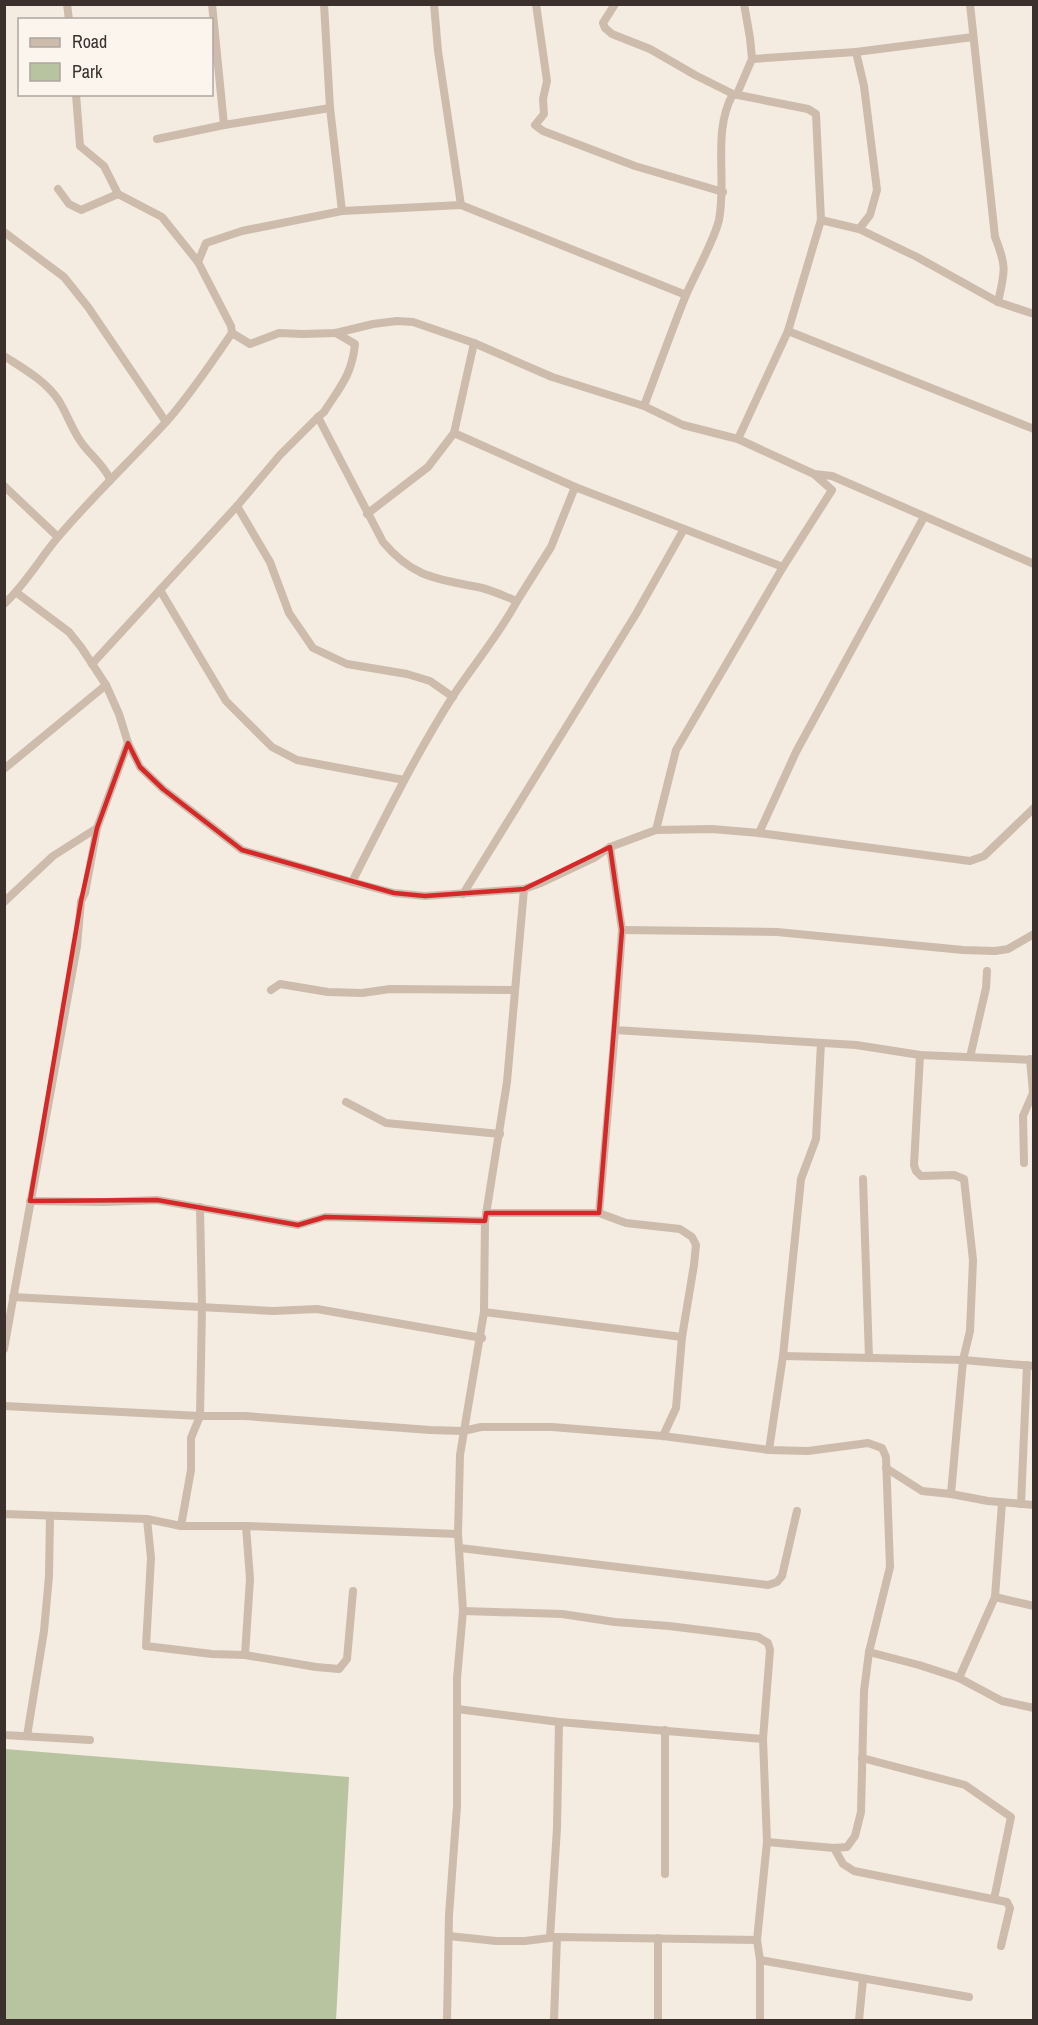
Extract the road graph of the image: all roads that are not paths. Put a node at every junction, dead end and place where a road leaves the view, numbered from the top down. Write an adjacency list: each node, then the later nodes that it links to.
1 (212, 4): 14 (street)
2 (324, 4): 13 (street)
3 (434, 4): 19 (street)
4 (536, 4): 17 (street)
5 (615, 4): 11 (street)
6 (744, 4): 10 (street)
7 (970, 4): 8 (street)
8 (973, 37): 9 (street); 26 (street)
9 (856, 52): 10 (street); 22 (street)
10 (752, 59): 11 (street)
11 (735, 94): 17 (street); 21 (street)
12 (76, 96): 18 (street)
13 (330, 108): 14 (street); 20 (street)
14 (224, 125): 15 (street)
15 (157, 139)
16 (58, 189): 18 (street)
17 (723, 192): 25 (street)
18 (118, 194): 24 (street)
19 (461, 205): 20 (street); 25 (street)
20 (342, 211): 24 (street)
21 (821, 220): 22 (street); 28 (street)
22 (859, 229): 26 (street)
23 (4, 232): 35 (street)
24 (198, 262): 29 (street)
25 (686, 295): 33 (street)
26 (998, 302): 27 (street)
27 (1034, 314)
28 (788, 331): 36 (street); 38 (street)
29 (232, 333): 30 (street); 35 (street)
30 (336, 333): 31 (street); 34 (street)
31 (474, 344): 33 (street); 37 (street)
32 (4, 356): 40 (street)
33 (644, 406): 38 (street)
34 (318, 417): 43 (street); 44 (street)
35 (166, 422): 40 (street)
36 (1034, 429)
37 (453, 434): 42 (street); 44 (street)
38 (738, 439): 39 (street)
39 (814, 474): 45 (street); 49 (street)
40 (110, 479): 47 (street)
41 (4, 486): 47 (street)
42 (575, 487): 46 (street); 52 (street)
43 (237, 506): 50 (street); 56 (street)
44 (367, 514): 52 (street)
45 (924, 517): 48 (street); 63 (street)
46 (684, 529): 49 (street); 67 (street)
47 (58, 537): 51 (street)
48 (1034, 564)
49 (783, 567): 62 (street)
50 (160, 590): 54 (street); 59 (street)
51 (17, 593): 53 (street); 54 (street)
52 (517, 602): 56 (street)
53 (4, 604)
54 (92, 664): 55 (street)
55 (106, 686): 57 (street); 58 (street)
56 (453, 697): 59 (street)
57 (128, 743): 61 (street); 65 (street)
58 (4, 769)
59 (404, 780): 65 (street)
60 (1034, 808): 63 (street)
61 (97, 828): 68 (street); 83 (street)
62 (656, 830): 63 (street); 64 (street)
63 (759, 833)
64 (610, 847): 66 (street); 69 (street)
65 (352, 882): 67 (street)
66 (524, 889): 67 (street); 73 (street)
67 (463, 894)
68 (4, 902)
69 (622, 930): 70 (street); 74 (street)
70 (1034, 934)
71 (987, 971): 77 (street)
72 (271, 990): 73 (street)
73 (513, 990): 80 (street)
74 (615, 1030): 75 (street); 85 (street)
75 (821, 1043): 76 (street); 93 (street)
76 (920, 1055): 77 (street); 95 (street)
77 (970, 1057): 78 (street)
78 (1032, 1060): 81 (street)
79 (346, 1102): 80 (street)
80 (500, 1134): 86 (street)
81 (1024, 1163)
82 (863, 1179): 94 (street)
83 (30, 1201): 84 (street); 87 (street)
84 (200, 1207): 86 (street); 88 (street)
85 (599, 1213): 86 (street); 90 (street)
86 (486, 1217): 89 (street)
87 (13, 1297): 88 (street); 92 (street)
88 (202, 1306): 91 (street); 99 (street)
89 (484, 1312): 90 (street); 91 (street)
90 (682, 1337): 101 (street)
91 (482, 1338): 100 (street)
92 (4, 1349)
93 (783, 1356): 94 (street); 102 (street)
94 (869, 1358): 95 (street)
95 (963, 1360): 96 (street); 104 (street)
96 (1030, 1366): 97 (street)
97 (1030, 1395): 106 (street)
98 (4, 1406): 99 (street)
99 (200, 1416): 100 (street); 112 (street)
100 (463, 1431): 101 (street); 114 (street)
101 (663, 1436): 102 (street)
102 (769, 1450): 103 (street)
103 (886, 1468): 104 (street); 120 (street)
104 (951, 1494): 105 (street)
105 (1002, 1503): 106 (street); 117 (street)
106 (1021, 1504): 107 (street)
107 (1034, 1505)
108 (797, 1511): 115 (street)
109 (4, 1514): 110 (street)
110 (50, 1516): 111 (street); 128 (street)
111 (147, 1519): 112 (street); 121 (street)
112 (181, 1526): 113 (street)
113 (246, 1526): 114 (street); 121 (street)
114 (458, 1534): 115 (street)
115 (460, 1548): 119 (street)
116 (353, 1591): 121 (street)
117 (995, 1597): 118 (street); 122 (street)
118 (1034, 1606)
119 (463, 1611): 124 (street); 129 (street)
120 (869, 1652): 122 (street); 131 (street)
121 (245, 1656)
122 (959, 1678): 123 (street)
123 (1034, 1708)
124 (457, 1709): 125 (street); 136 (street)
125 (559, 1722): 126 (street); 137 (street)
126 (665, 1730): 129 (street); 134 (street)
127 (4, 1736): 128 (street)
128 (27, 1736): 130 (street)
129 (764, 1739): 132 (street)
130 (90, 1740)
131 (862, 1758): 133 (street); 135 (street)
132 (767, 1842): 133 (street); 139 (street)
133 (834, 1848): 135 (street)
134 (665, 1874)
135 (994, 1899): 140 (street)
136 (449, 1936): 137 (street); 144 (street)
137 (554, 1937): 138 (street); 145 (street)
138 (658, 1938): 139 (street); 146 (street)
139 (757, 1940): 141 (street)
140 (1001, 1946)
141 (760, 1960): 142 (street); 147 (street)
142 (863, 1979): 143 (street); 148 (street)
143 (969, 1997)
144 (447, 2020)
145 (554, 2020)
146 (658, 2020)
147 (760, 2020)
148 (859, 2020)

